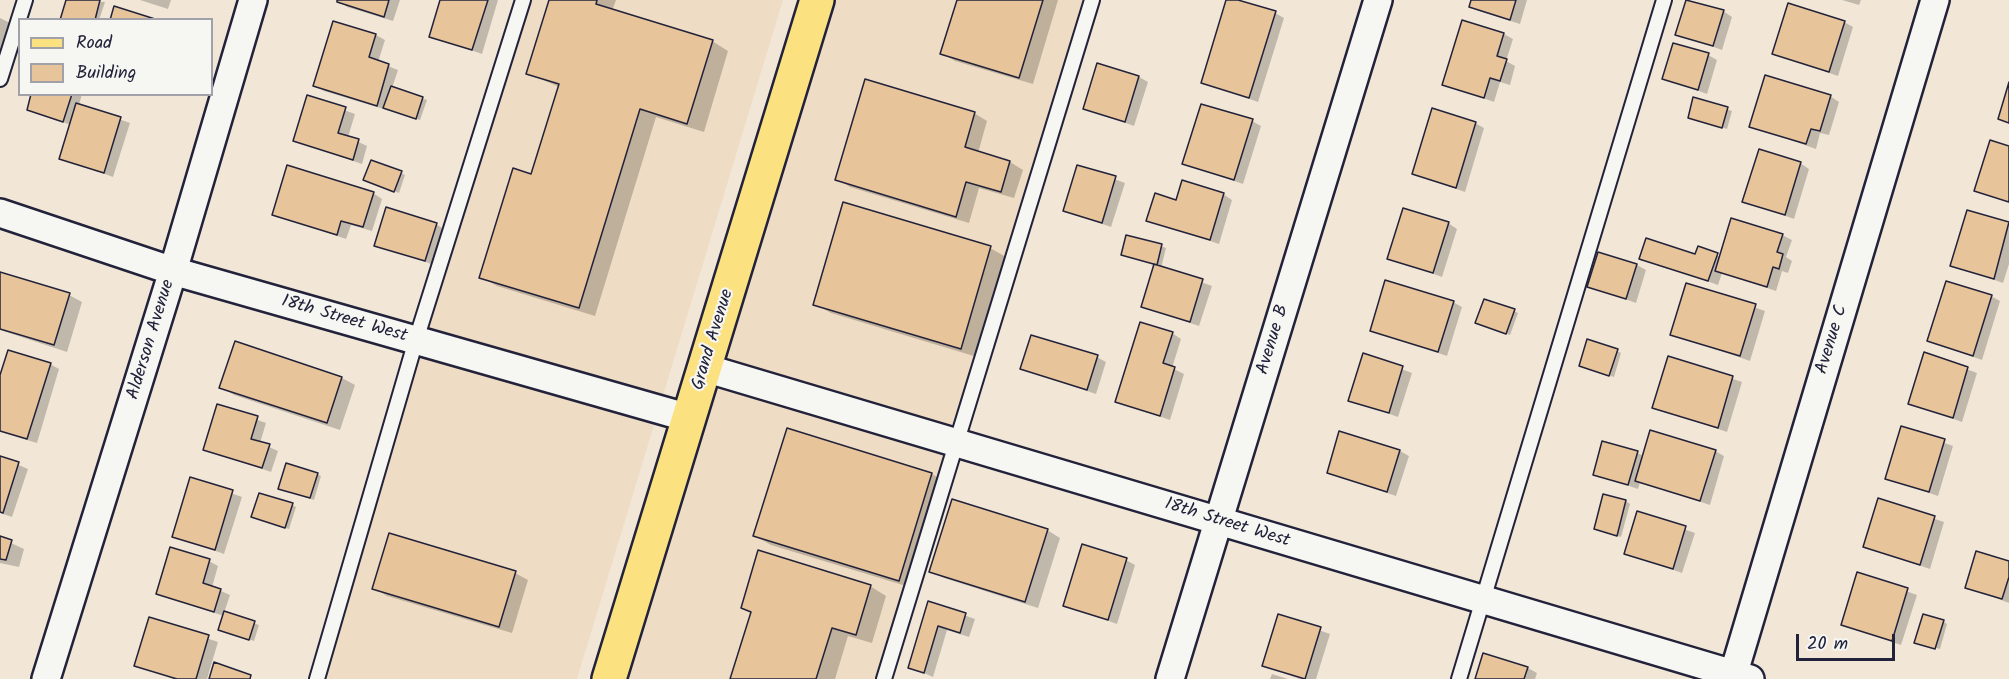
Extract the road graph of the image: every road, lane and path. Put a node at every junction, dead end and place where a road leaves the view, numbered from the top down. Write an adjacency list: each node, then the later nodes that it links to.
1 (25, 0): 9 (lane)
2 (253, 0): 13 (street, Alderson Avenue)
3 (523, 0): 14 (lane)
4 (817, 0): 15 (main road, Grand Avenue)
5 (1092, 0): 17 (lane)
6 (1378, 0): 18 (street, Avenue B)
7 (1664, 0): 19 (lane)
8 (1935, 0): 20 (street, Avenue C)
9 (19, 18)
10 (18, 22): 11 (lane)
11 (0, 79)
12 (0, 213): 13 (street, 18th Street West)
13 (173, 271): 14 (street, 18th Street West); 21 (street, Alderson Avenue)
14 (416, 340): 16 (street, 18th Street West); 22 (lane)
15 (705, 368): 16 (main road, Grand Avenue); 17 (street, 18th Street West)
16 (689, 418): 23 (main road, Grand Avenue)
17 (957, 443): 18 (street, 18th Street West); 24 (lane)
18 (1219, 521): 19 (street, 18th Street West); 25 (street, Avenue B)
19 (1484, 600): 20 (street, 18th Street West); 26 (lane)
20 (1739, 677)
21 (46, 679)
22 (317, 679)
23 (609, 679)
24 (884, 679)
25 (1170, 679)
26 (1459, 679)

